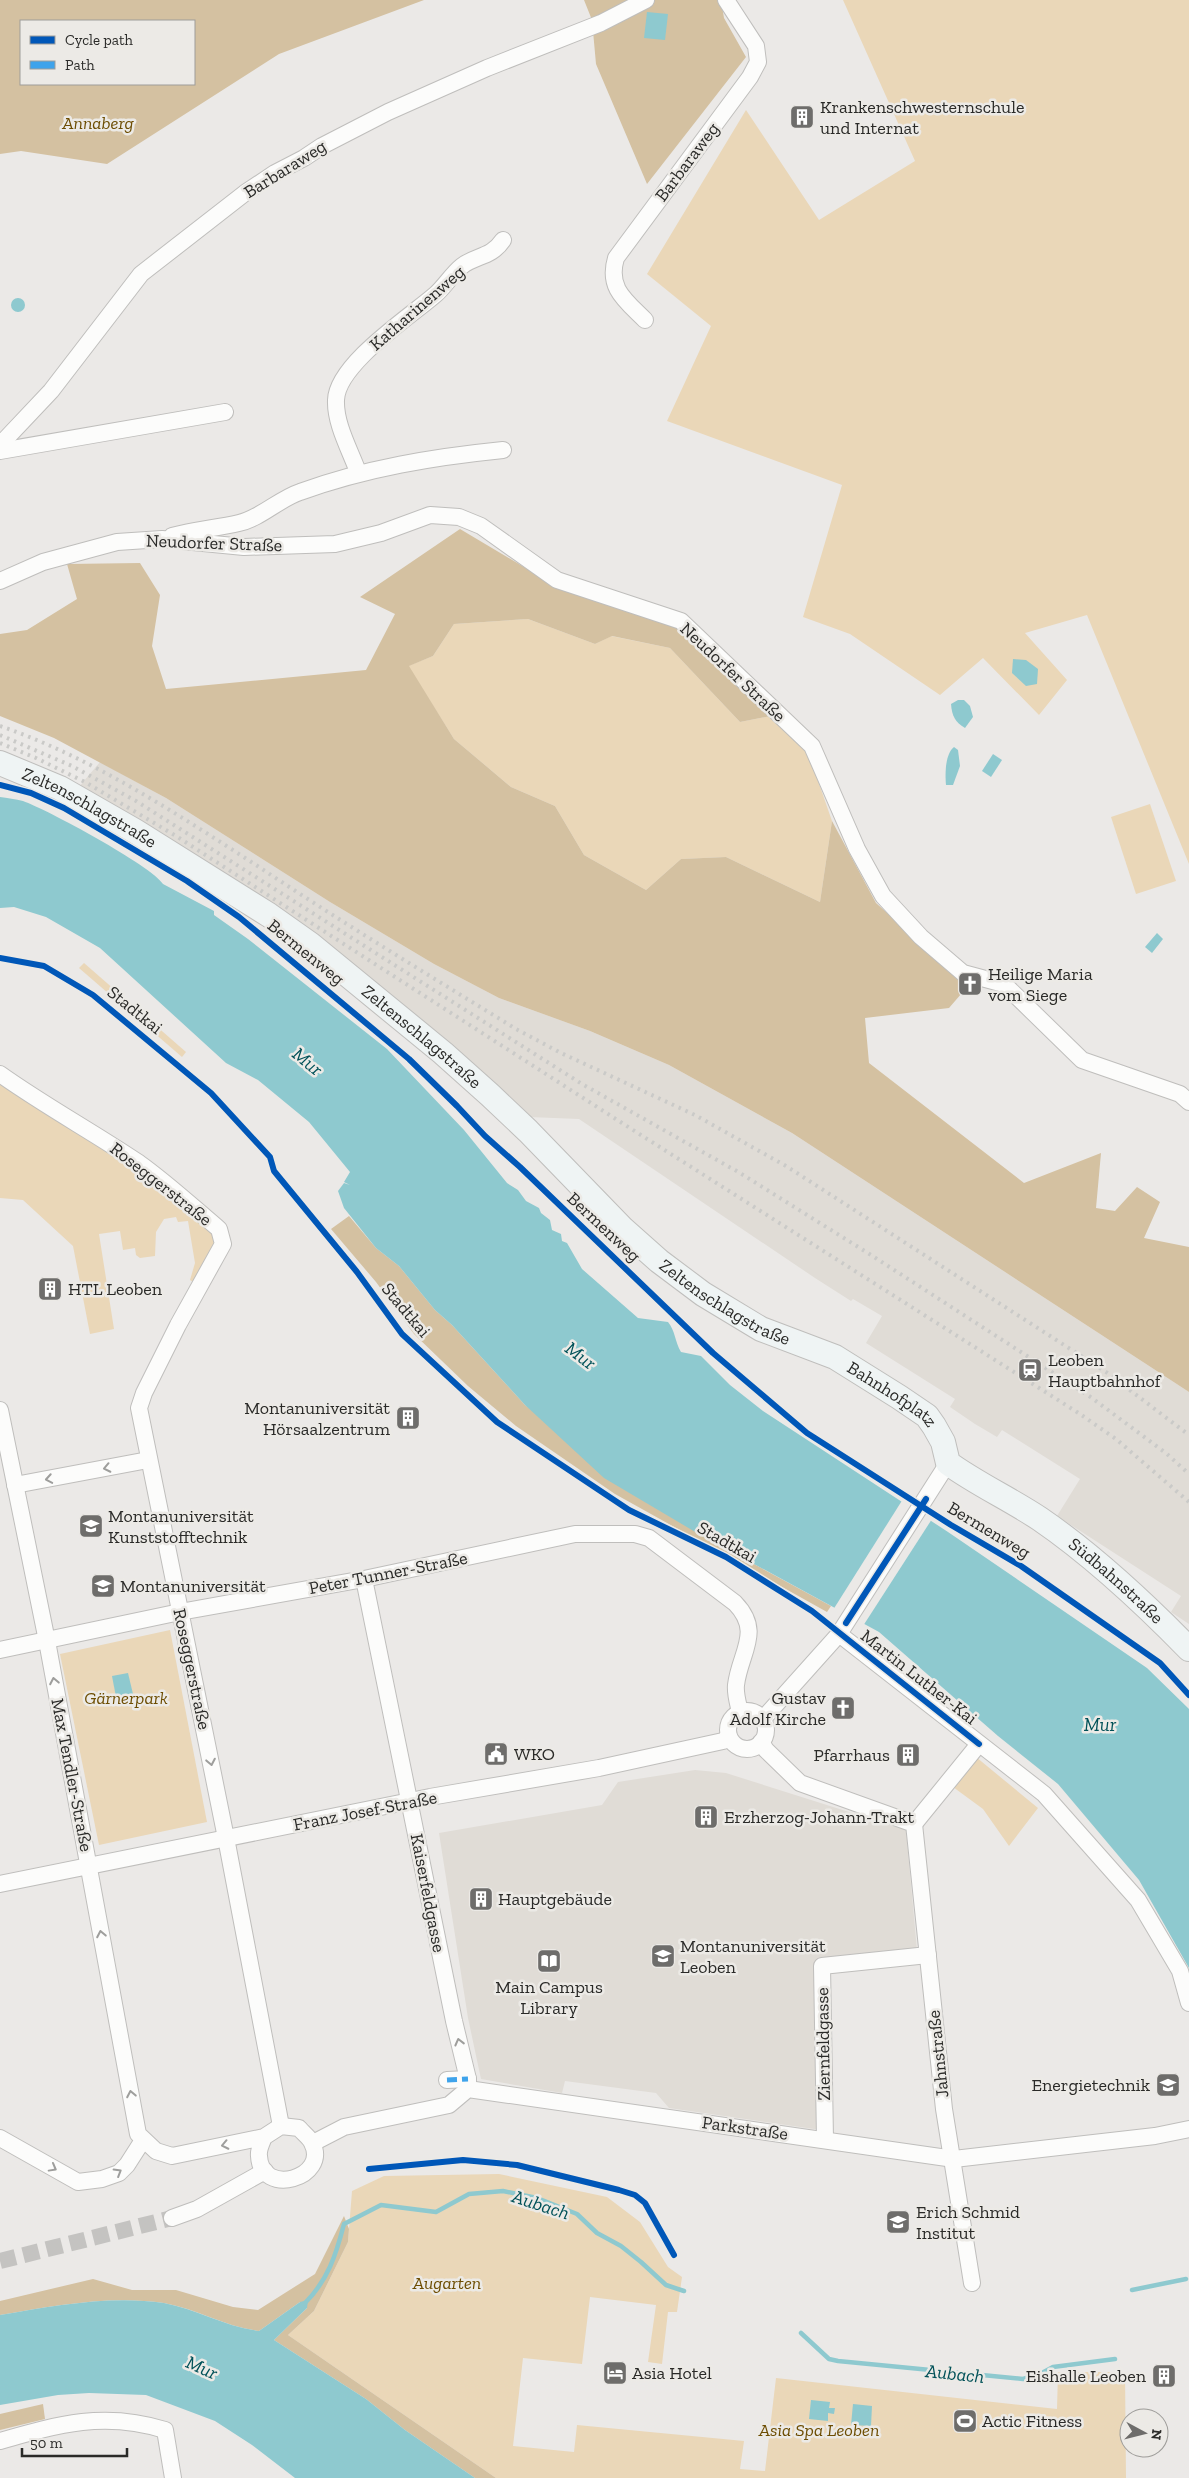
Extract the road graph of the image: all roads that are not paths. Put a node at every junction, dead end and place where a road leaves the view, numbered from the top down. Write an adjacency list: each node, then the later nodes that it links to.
1 (646, 0): 6 (street, Barbaraweg)
2 (726, 0): 4 (street, Barbaraweg)
3 (503, 240): 9 (street, Katharinenweg)
4 (645, 320)
5 (225, 412): 8 (street)
6 (0, 445)
7 (503, 450): 9 (street)
8 (0, 451)
9 (358, 472): 10 (street)
10 (162, 539): 11 (street, Neudorfer Straße); 14 (street, Neudorfer Straße)
11 (0, 581)
12 (0, 763): 15 (main road, Zeltenschlagstraße)
13 (0, 1074): 17 (street, Roseggerstraße)
14 (1186, 1096)
15 (812, 1350): 18 (main road, Bahnhofplatz)
16 (0, 1410): 19 (street, Max Tendler-Straße)
17 (148, 1460): 19 (street, one-way to 19); 21 (street, Roseggerstraße)
18 (948, 1463): 22 (street); 24 (main road, Südbahnstraße)
19 (15, 1485): 23 (street, Max Tendler-Straße)
20 (364, 1580): 21 (street, Peter Tunner-Straße); 26 (street, Peter Tunner-Straße); 31 (street, Kaiserfeldgasse)
21 (180, 1612): 23 (street, Peter Tunner-Straße); 33 (street, Roseggerstraße, one-way to 33)
22 (842, 1628): 27 (street); 30 (street, Martin Luther-Kai)
23 (47, 1641): 25 (street, Peter Tunner-Straße); 34 (street, Max Tendler-Straße, one-way to 23)
24 (1189, 1649)
25 (0, 1650)
26 (740, 1712): 27 (street); 28 (street)
27 (762, 1720): 29 (street)
28 (729, 1737): 29 (street); 31 (street, Franz Josef-Straße)
29 (761, 1742): 32 (street)
30 (979, 1744): 32 (street); 37 (street, Martin Luther-Kai)
31 (410, 1802): 33 (street, Franz Josef-Straße); 39 (street, Kaiserfeldgasse, one-way to 31)
32 (914, 1824): 36 (street, Jahnstraße)
33 (226, 1838): 34 (street, Franz Josef-Straße); 40 (street, Roseggerstraße)
34 (89, 1866): 35 (street, Franz Josef-Straße); 44 (street, Max Tendler-Straße, one-way to 34)
35 (0, 1884)
36 (928, 1955): 45 (street, Ziernfeldgasse); 47 (street, Jahnstraße)
37 (1189, 2003)
38 (447, 2080): 39 (street, Parkstraße)
39 (468, 2084): 45 (street, Parkstraße); 46 (street)
40 (281, 2126): 42 (street); 46 (street)
41 (1189, 2129): 47 (street, Parkstraße)
42 (264, 2137): 44 (street, one-way to 44); 48 (street)
43 (0, 2138): 44 (street, one-way to 44)
44 (143, 2140)
45 (825, 2140): 47 (street, Parkstraße)
46 (313, 2144): 48 (street)
47 (954, 2159): 50 (street, Jahnstraße)
48 (265, 2171): 49 (street)
49 (172, 2218)
50 (972, 2283)
51 (0, 2441): 52 (street)
52 (176, 2477)

